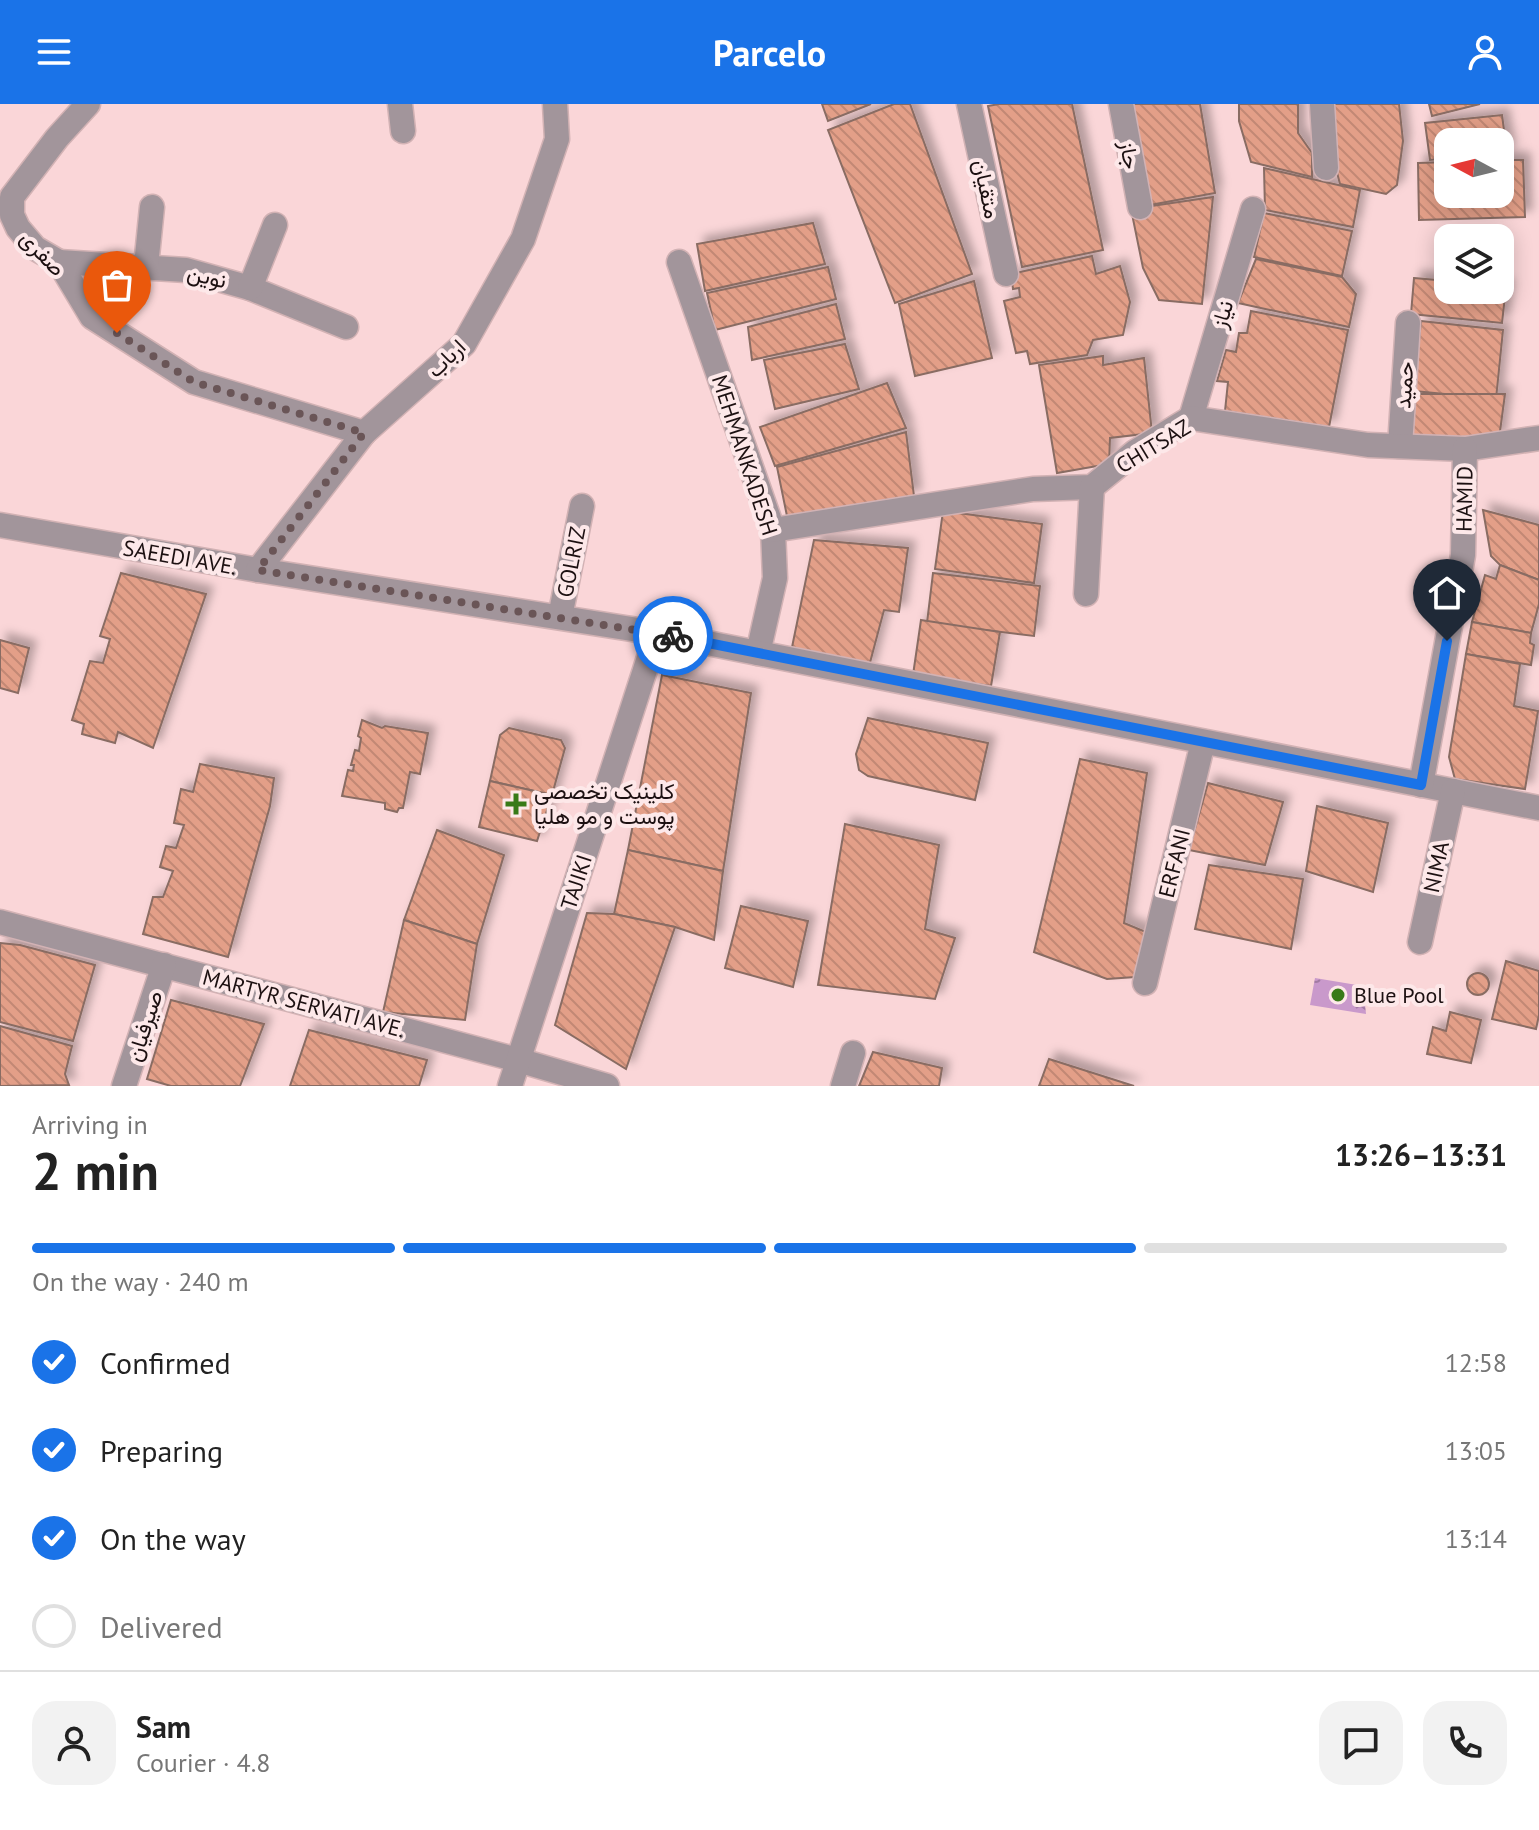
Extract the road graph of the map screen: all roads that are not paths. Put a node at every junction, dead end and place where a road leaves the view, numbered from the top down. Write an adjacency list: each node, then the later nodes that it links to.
1 (88, 104): 13 (street, صفری)
2 (400, 104): 7 (street)
3 (555, 104): 21 (street, ارباب)
4 (969, 104): 16 (street, متقیان)
5 (1121, 104): 10 (street, جاز)
6 (1322, 104): 8 (street)
7 (403, 131)
8 (1326, 168)
9 (152, 207): 15 (street)
10 (1140, 207)
11 (1253, 209): 20 (street, نیاز)
12 (275, 225): 17 (street)
13 (59, 262): 15 (street, نوین); 21 (street, صفری)
14 (679, 262): 28 (street, MEHMANKADESH)
15 (146, 266): 17 (street, نوین)
16 (1006, 274)
17 (250, 288): 19 (street, نوین)
18 (1408, 323): 23 (street, حمید)
19 (346, 327)
20 (1191, 418): 23 (street, CHITSAZ); 25 (street, CHITSAZ)
21 (364, 433): 29 (street, ارباب)
22 (1539, 438): 24 (street, CHITSAZ)
23 (1400, 446): 24 (street, CHITSAZ)
24 (1465, 449): 35 (street, HAMID)
25 (1092, 487): 28 (street, CHITSAZ); 30 (street)
26 (582, 506): 31 (street, GOLRIZ)
27 (0, 525): 29 (street, SAEEDI AVE.)
28 (773, 530): 33 (street, MEHMANKADESH)
29 (258, 570): 31 (street, SAEEDI AVE.)
30 (1086, 594)
31 (560, 617): 32 (street, SAEEDI AVE.)
32 (657, 633): 33 (street, SAEEDI AVE.); 43 (street, TAJIKI)
33 (758, 653): 34 (street, SAEEDI AVE.)
34 (1203, 742): 35 (street, SAEEDI AVE.); 41 (street, ERFANI)
35 (1421, 785): 36 (street, SAEEDI AVE.)
36 (1453, 791): 37 (street, SAEEDI AVE.); 39 (street, NIMA)
37 (1539, 808)
38 (0, 922): 40 (street, MARTYR SERVATI AVE.)
39 (1420, 942)
40 (164, 965): 43 (street, MARTYR SERVATI AVE.); 44 (street, صیرفیان)
41 (1145, 983)
42 (853, 1053): 47 (street)
43 (518, 1060): 45 (street, TAJIKI); 46 (street, MARTYR SERVATI AVE.)
44 (124, 1086)
45 (510, 1086)
46 (607, 1086)
47 (843, 1086)

